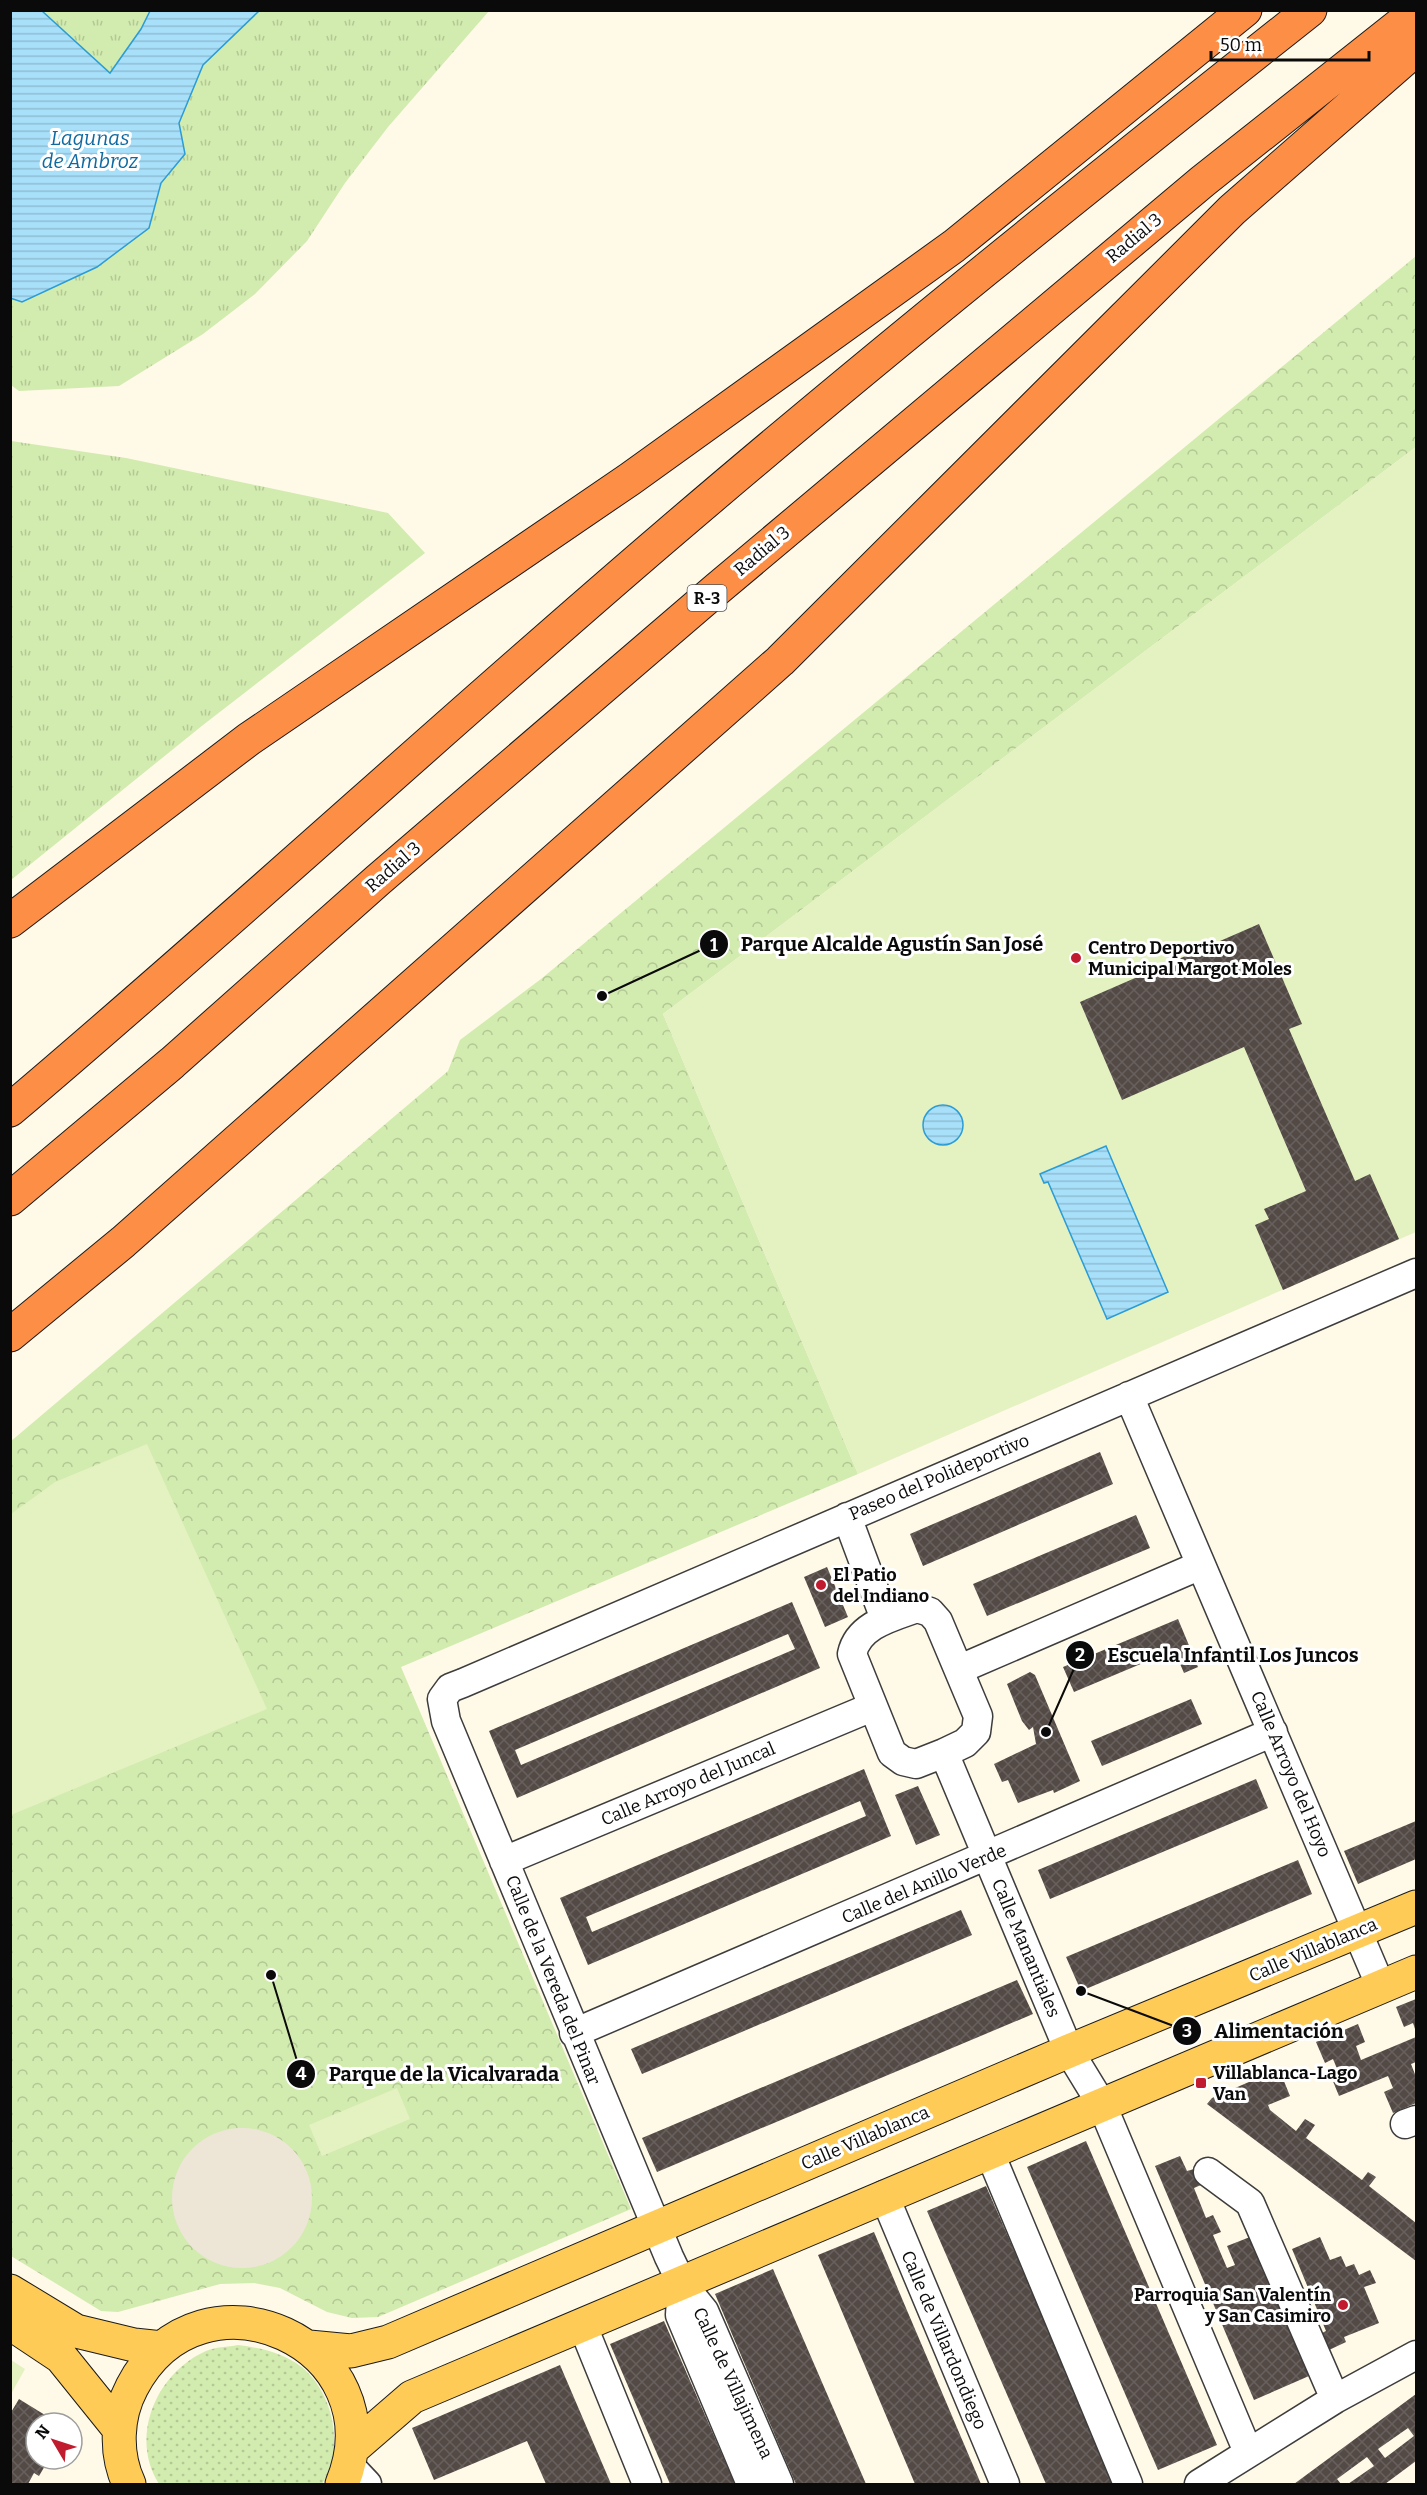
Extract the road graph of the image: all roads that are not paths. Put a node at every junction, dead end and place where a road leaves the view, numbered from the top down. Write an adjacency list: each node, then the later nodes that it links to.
1 (1245, 10): 5 (highway)
2 (1310, 10): 6 (highway)
3 (1416, 12): 7 (highway, Radial 3 / R-3)
4 (1416, 49): 9 (highway)
5 (10, 921)
6 (10, 1110)
7 (10, 1199)
8 (1416, 1273): 10 (street, Paseo del Polideportivo)
9 (10, 1335)
10 (1129, 1396): 11 (street, Paseo del Polideportivo); 12 (street, Calle Arroyo del Hoyo)
11 (847, 1516): 13 (street); 15 (street, Paseo del Polideportivo)
12 (1201, 1565): 14 (street); 17 (street, Calle Arroyo del Hoyo)
13 (885, 1619): 14 (street); 16 (street)
14 (960, 1670): 18 (street)
15 (463, 1683): 20 (street, Calle de la Vereda del Pinar)
16 (872, 1707): 18 (street); 20 (street, Calle Arroyo del Juncal)
17 (1273, 1732): 19 (street, Calle del Anillo Verde); 22 (street, Calle Arroyo del Hoyo)
18 (944, 1753): 19 (street, Calle Manantiales)
19 (988, 1857): 25 (street, Calle del Anillo Verde); 26 (street, Calle Manantiales)
20 (504, 1861): 25 (street, Calle de la Vereda del Pinar)
21 (1416, 1907): 22 (main road, Calle Villablanca)
22 (1358, 1932): 24 (street, Calle Arroyo del Hoyo); 26 (main road, Calle Villablanca)
23 (1416, 1972): 24 (main road)
24 (1381, 1986): 27 (main road)
25 (574, 2033): 31 (street, Calle de la Vereda del Pinar)
26 (1069, 2051): 27 (street, Calle Manantiales); 31 (main road, Calle Villablanca)
27 (1102, 2105): 28 (main road); 41 (street)
28 (989, 2151): 30 (main road); 49 (street)
29 (1208, 2172): 39 (street)
30 (884, 2195): 32 (main road); 48 (street, Calle de Villardondiego)
31 (657, 2227): 32 (street, Calle de la Vereda del Pinar); 36 (main road, Calle Villablanca)
32 (682, 2284): 35 (main road); 46 (street, Calle de Villajimena); 47 (street, Calle de Villajimena)
33 (10, 2291): 37 (main road)
34 (10, 2323): 40 (main road)
35 (572, 2328): 42 (main road); 44 (street); 45 (street)
36 (309, 2347): 37 (main road); 42 (main road)
37 (162, 2348): 40 (main road)
38 (1416, 2355): 39 (street)
39 (1335, 2399): 41 (street)
40 (119, 2429): 43 (main road)
41 (1248, 2452): 50 (street)
42 (353, 2471)
43 (126, 2481)
44 (630, 2484)
45 (647, 2484)
46 (751, 2484)
47 (779, 2484)
48 (1005, 2484)
49 (1128, 2484)
50 (1199, 2484)

